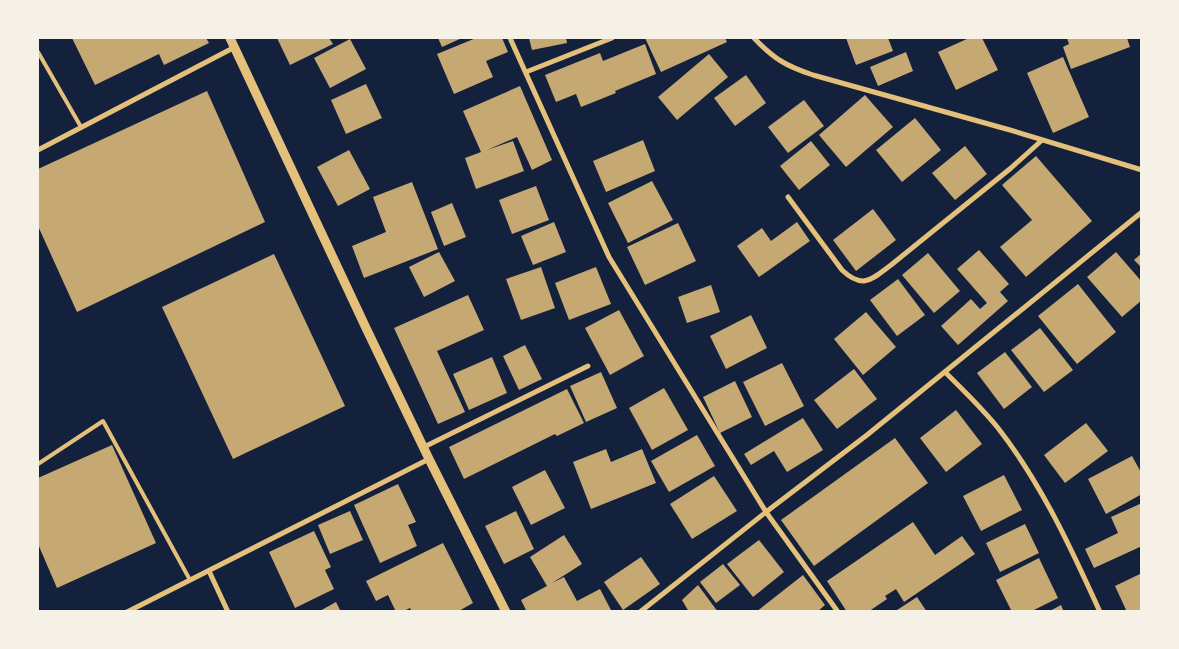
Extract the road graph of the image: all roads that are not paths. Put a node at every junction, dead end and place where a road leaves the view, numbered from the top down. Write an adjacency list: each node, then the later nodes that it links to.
1 (230, 38): 5 (street)
2 (510, 38): 7 (street)
3 (612, 38): 7 (street)
4 (754, 38): 9 (street)
5 (235, 47): 8 (street); 16 (street)
6 (38, 52): 8 (lane)
7 (526, 72): 19 (street)
8 (81, 127): 10 (street)
9 (1041, 141): 11 (street); 12 (street)
10 (38, 150)
11 (1142, 170)
12 (788, 197)
13 (1142, 212): 15 (street)
14 (588, 366): 16 (street)
15 (945, 372): 19 (street); 27 (street)
16 (424, 447): 17 (street)
17 (429, 459): 20 (street); 24 (street)
18 (38, 464): 21 (lane)
19 (766, 512): 25 (street); 26 (street)
20 (209, 570): 21 (street); 23 (street)
21 (190, 580): 22 (street)
22 (127, 612)
23 (228, 612)
24 (506, 612)
25 (640, 612)
26 (838, 612)
27 (1100, 612)

